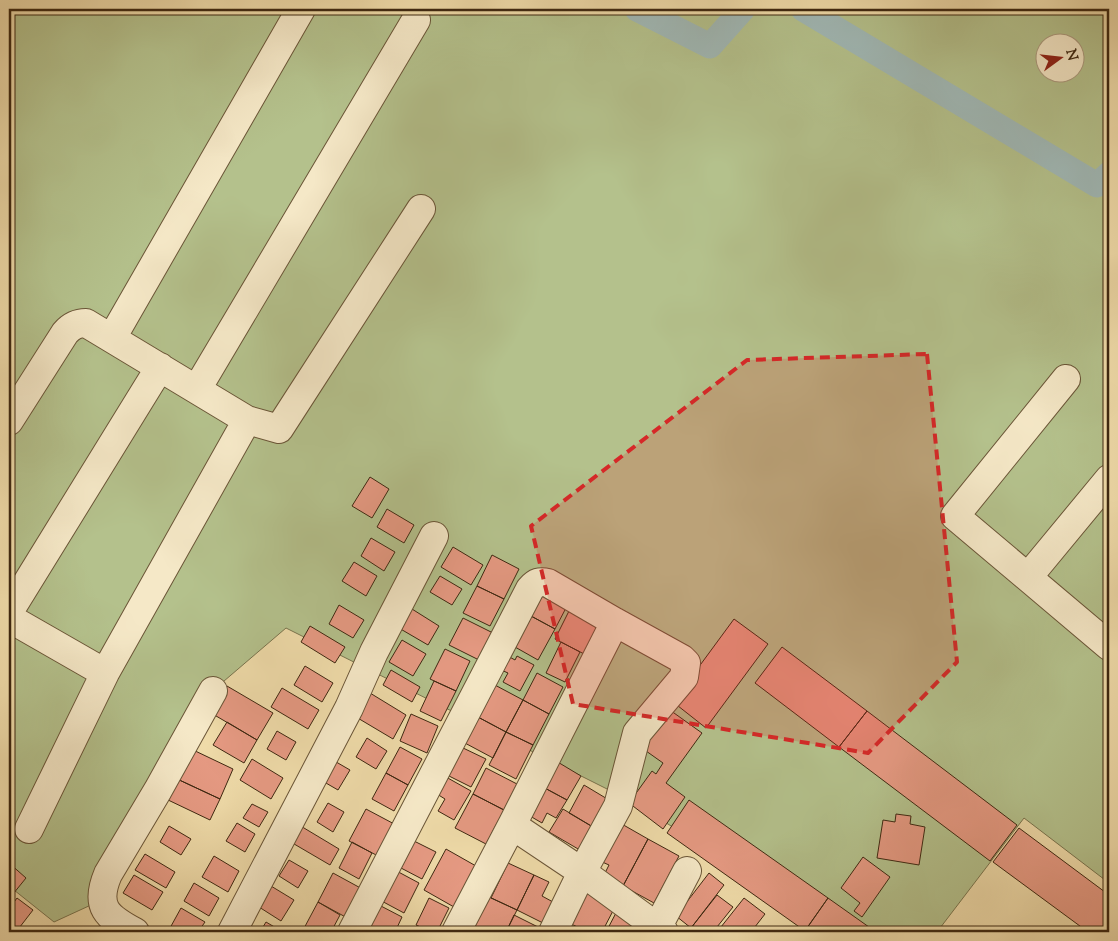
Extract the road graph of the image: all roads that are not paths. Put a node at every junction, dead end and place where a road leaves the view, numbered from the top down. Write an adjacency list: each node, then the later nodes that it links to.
1 (301, 9): 4 (street)
2 (416, 20): 7 (street)
3 (421, 209): 8 (street)
4 (112, 338): 5 (street); 9 (street)
5 (160, 367): 7 (street); 13 (street)
6 (1066, 379): 12 (street)
7 (197, 389): 8 (street)
8 (247, 420): 17 (street)
9 (9, 421)
10 (1109, 479): 12 (street)
11 (434, 536): 25 (street)
12 (1028, 577): 16 (street)
13 (9, 612)
14 (9, 618): 17 (street)
15 (616, 622): 19 (street); 22 (street); 26 (street)
16 (1107, 640)
17 (105, 673): 20 (street)
18 (213, 691): 24 (street)
19 (512, 825): 22 (street); 27 (street)
20 (29, 829)
21 (687, 871): 23 (street)
22 (582, 872): 23 (street); 28 (street)
23 (659, 931)
24 (135, 932)
25 (232, 932)
26 (352, 932)
27 (456, 932)
28 (553, 932)

